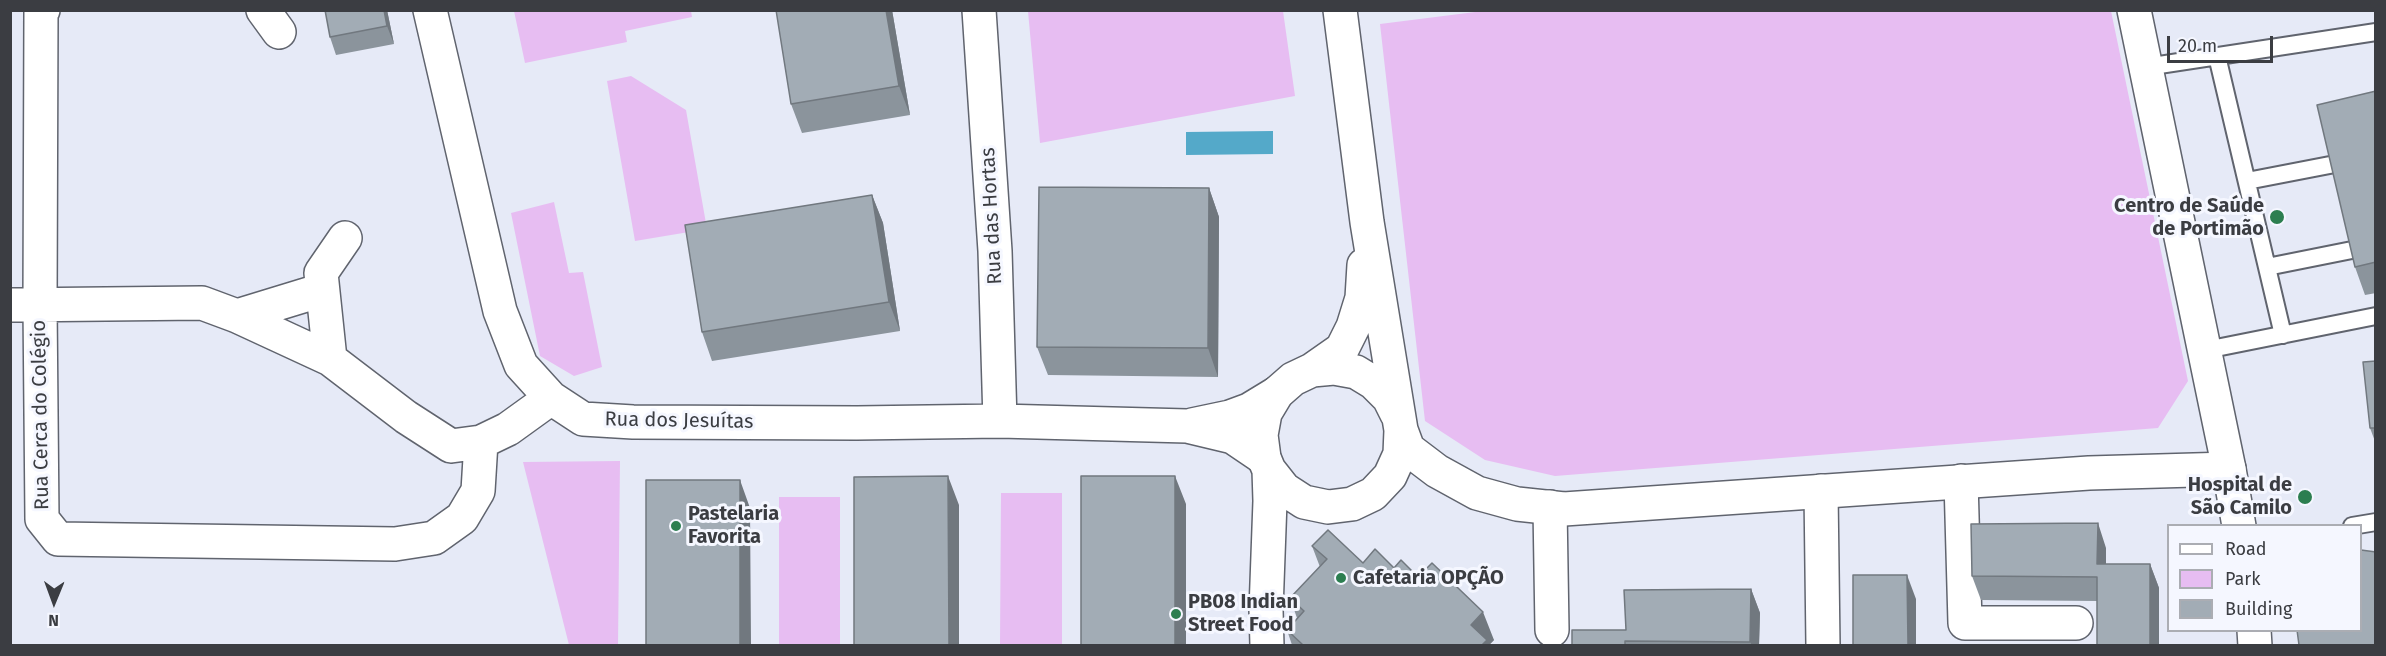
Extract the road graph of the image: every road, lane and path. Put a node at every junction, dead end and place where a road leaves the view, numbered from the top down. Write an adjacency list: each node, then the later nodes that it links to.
1 (43, 10): 16 (street, Rua Cerca do Colégio)
2 (430, 10): 24 (street, Rua dos Jesuítas)
3 (979, 10): 25 (street, Rua das Hortas)
4 (1340, 10): 11 (street)
5 (2134, 10): 8 (street)
6 (2376, 32): 7 (lane)
7 (2217, 56): 8 (lane); 10 (lane)
8 (2146, 67): 20 (street)
9 (2335, 164): 10 (lane)
10 (2247, 181): 14 (lane)
11 (1367, 222): 22 (street); 26 (street)
12 (345, 238): 15 (street)
13 (2352, 250): 14 (lane)
14 (2267, 267): 19 (lane)
15 (322, 290): 17 (street); 21 (street)
16 (25, 305): 17 (street); 28 (street, Rua Cerca do Colégio)
17 (237, 316): 21 (street)
18 (2376, 316): 19 (lane)
19 (2283, 335): 20 (lane)
20 (2206, 350): 30 (street)
21 (330, 359): 28 (street)
22 (1312, 370): 23 (street); 26 (street)
23 (1276, 393): 27 (street); 29 (street)
24 (550, 398): 25 (street, Rua dos Jesuítas); 28 (street)
25 (999, 421): 27 (street, Rua dos Jesuítas)
26 (1400, 424): 29 (street); 33 (street)
27 (1187, 426): 29 (street)
28 (481, 442)
29 (1267, 464): 39 (street)
30 (2229, 469): 31 (street); 35 (street)
31 (1961, 481): 32 (street); 37 (street)
32 (1821, 491): 33 (street); 40 (street)
33 (1550, 507): 38 (street)
34 (2376, 522): 36 (lane)
35 (2239, 524)
36 (2360, 524)
37 (2076, 623)
38 (1552, 630)
39 (1267, 645)
40 (1823, 645)

